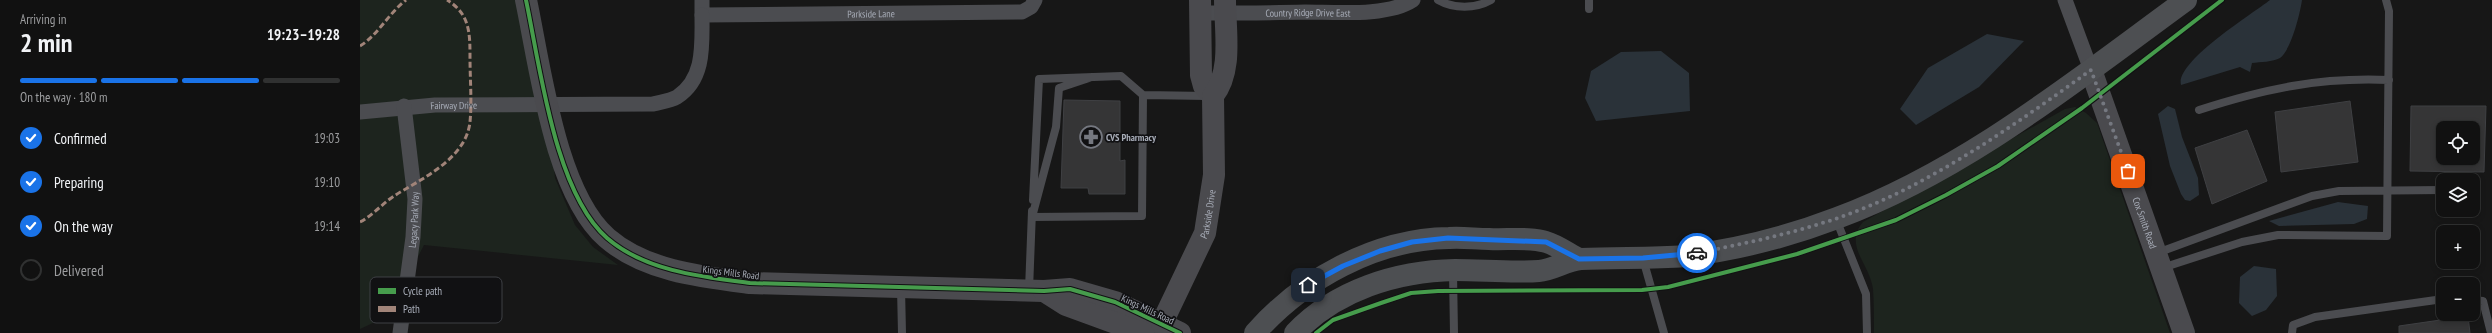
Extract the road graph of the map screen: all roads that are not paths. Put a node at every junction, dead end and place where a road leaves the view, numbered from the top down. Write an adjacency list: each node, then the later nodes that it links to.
1 (526, 0): 20 (street, Kings Mills Road)
2 (702, 0): 14 (street)
3 (1035, 0): 14 (street, Parkside Lane)
4 (1413, 0): 11 (street, Country Ridge Drive East)
5 (1438, 0): 6 (lane)
6 (1491, 0)
7 (1589, 0): 13 (lane)
8 (2065, 0): 15 (street, Cox Smith Road)
9 (2186, 0): 15 (main road)
10 (2386, 0): 17 (lane)
11 (1225, 6): 12 (street, Country Ridge Drive East); 19 (street)
12 (1200, 7): 19 (street)
13 (1589, 9)
14 (702, 15): 20 (street)
15 (2091, 70): 27 (main road); 30 (street, Cox Smith Road)
16 (1092, 77): 18 (lane); 26 (lane); 26 (lane)
17 (2389, 80): 22 (lane); 25 (lane)
18 (1144, 95): 19 (lane); 26 (lane)
19 (1213, 96): 38 (street, Parkside Drive)
20 (547, 104): 21 (street, Fairway Drive); 33 (street, Kings Mills Road)
21 (404, 106): 23 (street, Fairway Drive); 32 (street, Legacy Park Way)
22 (2199, 110)
23 (360, 112)
24 (2436, 190): 25 (lane)
25 (2388, 191): 30 (lane); 30 (lane)
26 (1032, 217): 34 (lane)
27 (1836, 219): 28 (main road); 46 (lane)
28 (1643, 258): 29 (main road); 45 (lane)
29 (1579, 259): 31 (main road); 42 (main road)
30 (2160, 260): 47 (street, Cox Smith Road)
31 (1453, 270): 43 (main road); 44 (lane)
32 (408, 277)
33 (901, 287): 34 (street, Kings Mills Road); 40 (lane)
34 (1037, 291): 38 (street, Kings Mills Road); 41 (street)
35 (2436, 300): 48 (lane)
36 (2480, 301): 49 (lane)
37 (401, 323): 39 (street, Legacy Park Way)
38 (1171, 328)
39 (400, 333)
40 (902, 333)
41 (1143, 333)
42 (1255, 333)
43 (1295, 333)
44 (1454, 333)
45 (1664, 333)
46 (1867, 333)
47 (2184, 333)
48 (2292, 333)
49 (2491, 333)

